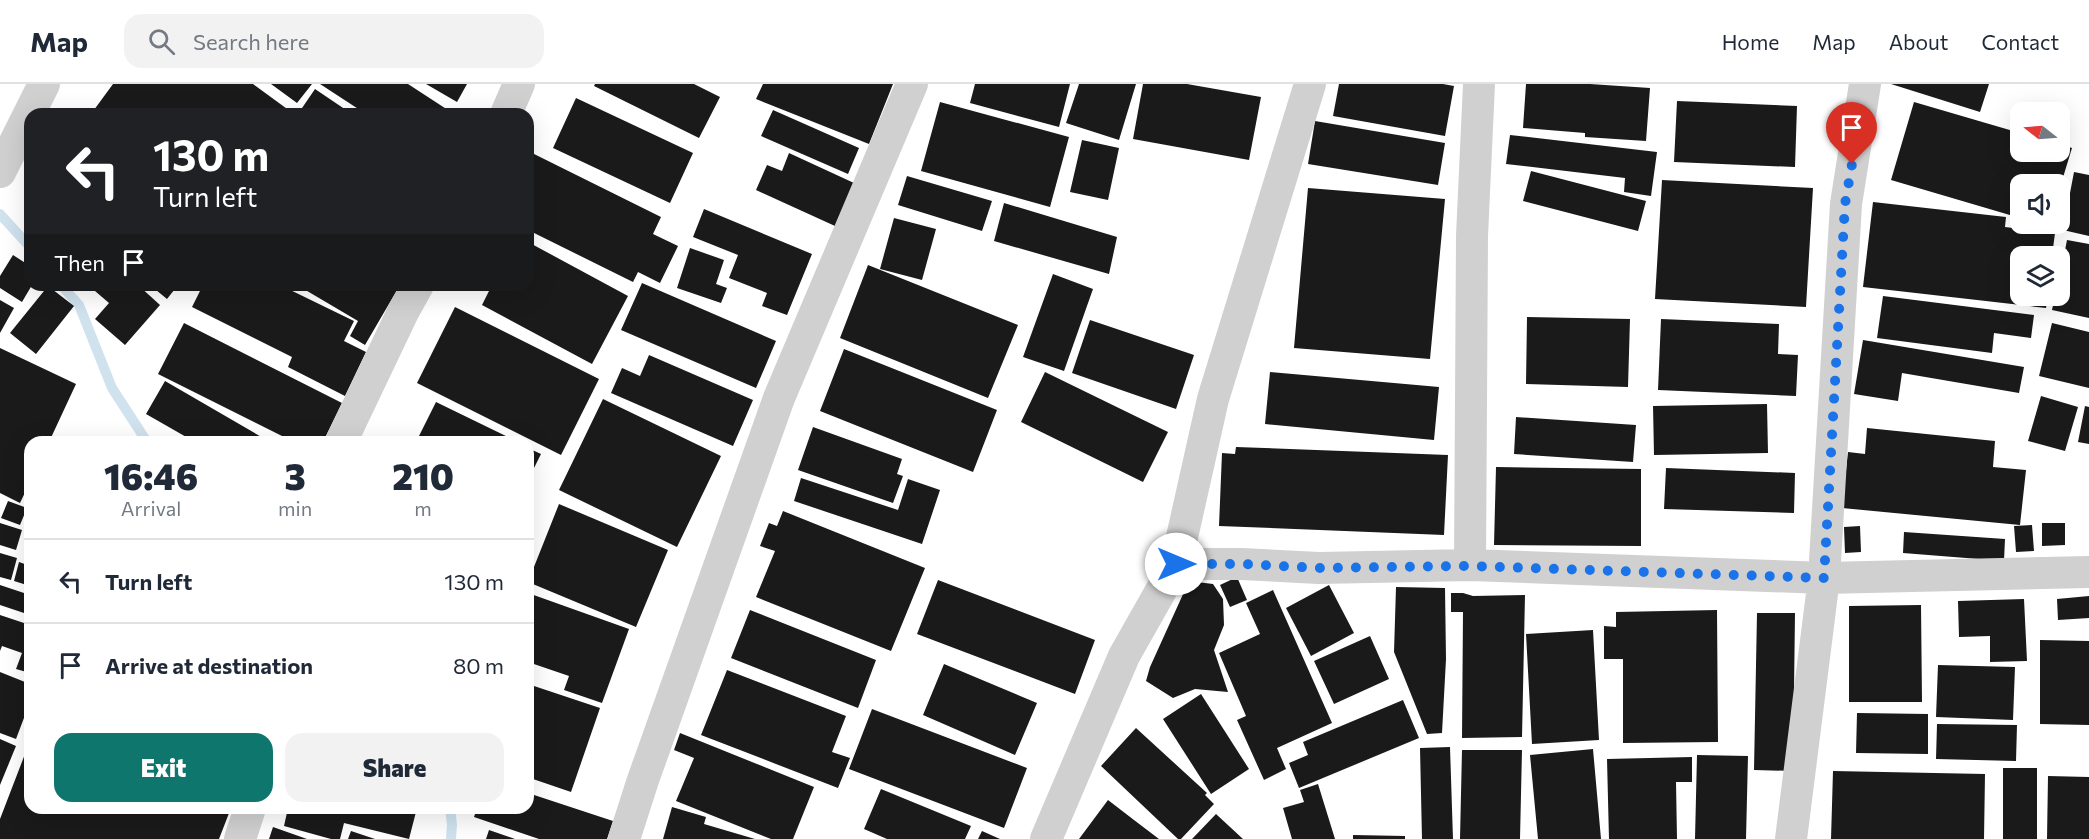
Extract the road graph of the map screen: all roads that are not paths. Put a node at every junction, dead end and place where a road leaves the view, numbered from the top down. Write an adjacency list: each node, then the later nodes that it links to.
1 (44, 84): 7 (street)
2 (519, 84): 8 (street)
3 (912, 84): 19 (street)
4 (1310, 84): 13 (street)
5 (1479, 84): 14 (street)
6 (1865, 84): 16 (street)
7 (32, 108)
8 (509, 108)
9 (24, 124): 10 (street)
10 (1, 169)
11 (415, 291): 12 (street)
12 (344, 436)
13 (1176, 564): 14 (street); 20 (street)
14 (1470, 566): 16 (street)
15 (2089, 572): 16 (street)
16 (1824, 578): 21 (street)
17 (248, 814): 18 (street)
18 (240, 839)
19 (624, 839)
20 (1046, 839)
21 (1791, 839)

